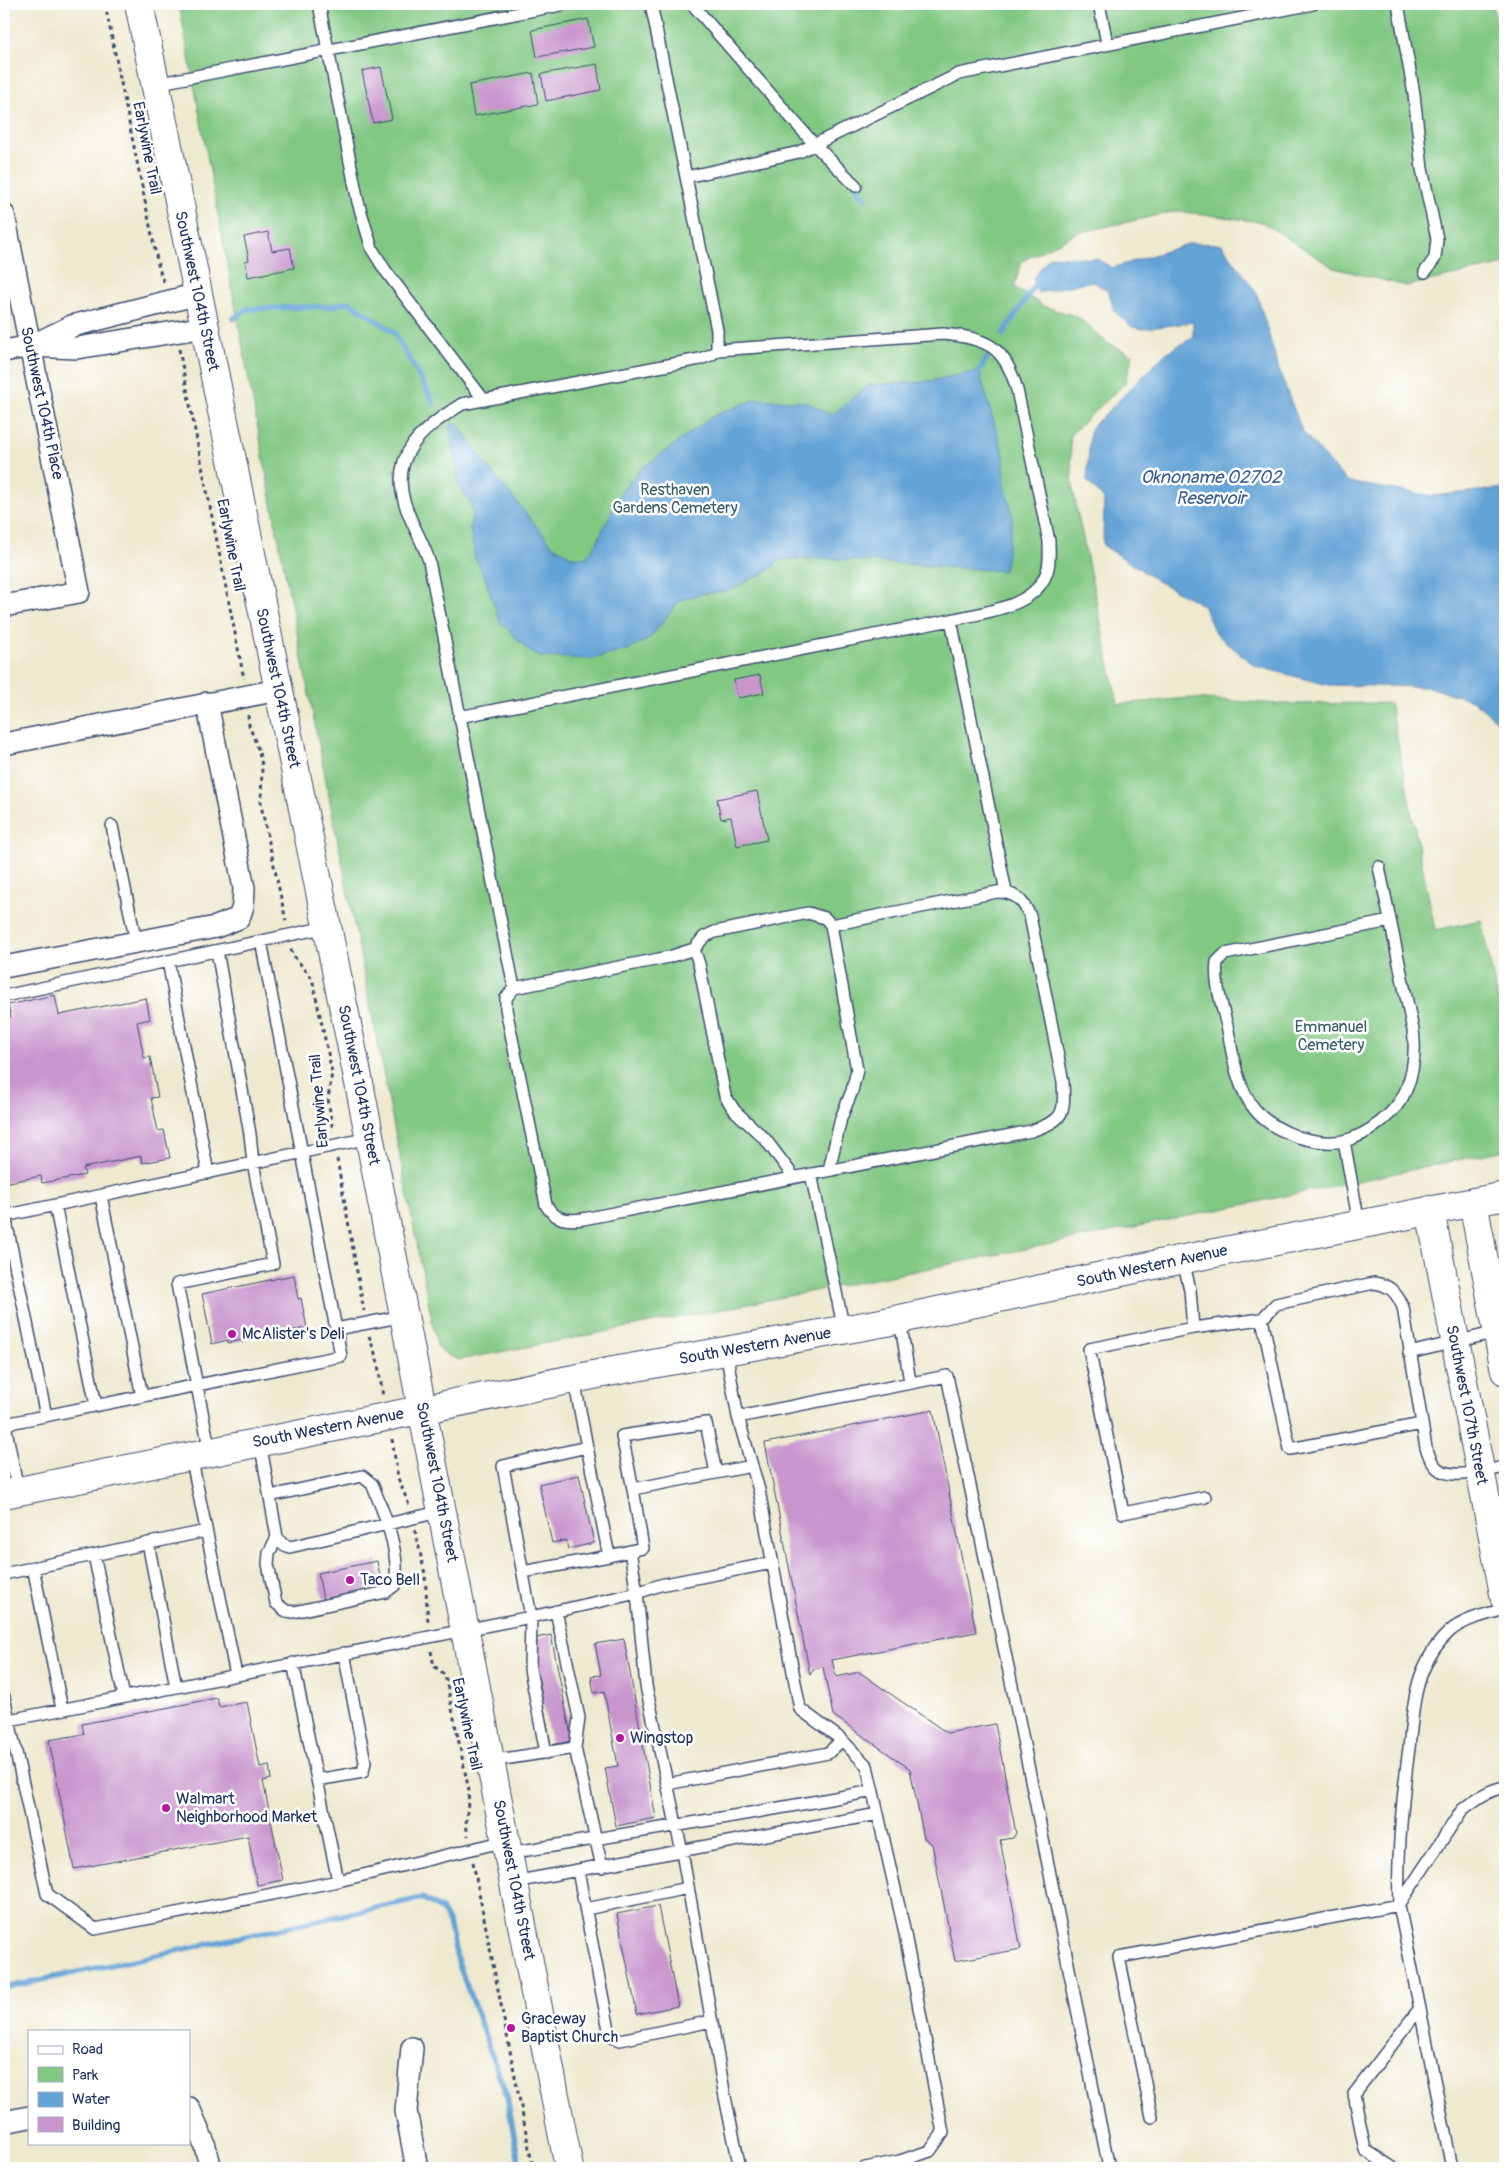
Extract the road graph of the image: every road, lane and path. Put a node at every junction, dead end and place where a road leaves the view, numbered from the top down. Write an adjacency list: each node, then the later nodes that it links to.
1 (105, 4): 19 (path, Earlywine Trail)
2 (139, 4): 12 (main road, Southwest 104th Street)
3 (319, 4): 11 (lane)
4 (566, 4): 11 (lane)
5 (651, 4): 14 (lane)
6 (692, 4): 13 (lane)
7 (1099, 4): 10 (lane)
8 (1313, 4): 10 (lane)
9 (1398, 4): 17 (lane)
10 (1107, 43): 13 (lane)
11 (328, 49): 12 (lane); 25 (lane)
12 (155, 84): 18 (main road, Southwest 104th Street)
13 (814, 144): 14 (lane); 15 (lane)
14 (686, 177): 23 (lane)
15 (856, 186)
16 (4, 214): 22 (street, Southwest 104th Place)
17 (1425, 272)
18 (198, 294): 19 (street); 20 (main road, Southwest 104th Street)
19 (170, 301): 22 (street)
20 (205, 327): 21 (street); 28 (main road, Southwest 104th Street)
21 (175, 332): 22 (street); 29 (path, Earlywine Trail)
22 (31, 346): 24 (street); 26 (street, Southwest 104th Place)
23 (718, 350): 25 (lane); 27 (lane)
24 (4, 351)
25 (484, 400): 31 (lane)
26 (4, 606)
27 (951, 620): 31 (lane); 35 (lane)
28 (278, 690): 29 (street); 38 (main road, Southwest 104th Street)
29 (245, 696): 30 (street); 39 (path, Earlywine Trail)
30 (207, 703): 32 (street); 41 (street)
31 (459, 717): 46 (lane)
32 (4, 744)
33 (112, 826): 41 (lane)
34 (1379, 867): 36 (lane)
35 (1006, 892): 37 (lane); 53 (lane)
36 (1390, 921): 49 (lane); 49 (lane)
37 (831, 925): 42 (lane); 53 (lane)
38 (327, 928): 39 (lane); 48 (main road, Southwest 104th Street)
39 (289, 935): 40 (lane); 50 (path, Earlywine Trail)
40 (261, 941): 43 (lane); 51 (lane)
41 (136, 942): 45 (street)
42 (694, 948): 46 (lane); 56 (lane)
43 (217, 950): 44 (lane); 52 (lane)
44 (168, 961): 47 (lane); 54 (lane)
45 (4, 967)
46 (514, 988): 56 (lane)
47 (4, 996)
48 (369, 1138): 50 (lane); 65 (main road, Southwest 104th Street)
49 (1344, 1141): 63 (lane)
50 (335, 1145): 51 (lane); 68 (path, Earlywine Trail)
51 (303, 1152): 52 (lane); 70 (lane)
52 (253, 1163): 54 (lane); 79 (lane)
53 (829, 1170): 55 (lane)
54 (208, 1173): 57 (lane)
55 (810, 1174): 56 (lane); 71 (lane)
56 (794, 1177)
57 (101, 1196): 60 (lane); 80 (lane)
58 (1505, 1196): 59 (main road, South Western Avenue)
59 (1473, 1202): 61 (main road, South Western Avenue); 72 (main road)
60 (55, 1205): 62 (lane); 81 (lane)
61 (1430, 1210): 63 (main road, South Western Avenue); 73 (main road, Southwest 107th Street)
62 (4, 1216): 83 (lane)
63 (1359, 1224): 64 (main road, South Western Avenue)
64 (1183, 1260): 66 (main road, South Western Avenue); 69 (lane)
65 (404, 1316): 68 (lane); 82 (main road, Southwest 104th Street)
66 (900, 1319): 71 (main road, South Western Avenue); 78 (lane)
67 (1262, 1319): 69 (lane); 75 (lane); 87 (lane)
68 (366, 1323): 70 (lane); 84 (path, Earlywine Trail)
69 (1193, 1328): 97 (lane)
70 (336, 1329): 79 (lane)
71 (844, 1330): 74 (main road, South Western Avenue)
72 (1501, 1331): 73 (lane); 76 (main road)
73 (1455, 1342): 75 (lane); 92 (main road, Southwest 107th Street)
74 (726, 1352): 77 (main road, South Western Avenue); 85 (lane)
75 (1409, 1353): 87 (lane)
76 (1505, 1371)
77 (574, 1379): 82 (main road, South Western Avenue); 89 (lane)
78 (910, 1382): 85 (lane); 160 (lane)
79 (197, 1384): 80 (lane); 90 (lane)
80 (142, 1396): 81 (lane)
81 (96, 1405): 83 (lane)
82 (423, 1409): 84 (main road, South Western Avenue); 98 (main road, Southwest 104th Street)
83 (46, 1416): 86 (lane)
84 (388, 1416): 88 (main road, South Western Avenue); 99 (path, Earlywine Trail)
85 (738, 1417): 91 (lane)
86 (4, 1421): 95 (lane)
87 (1422, 1424): 92 (lane)
88 (260, 1442): 90 (main road, South Western Avenue); 96 (lane)
89 (587, 1447): 106 (lane); 109 (lane)
90 (200, 1454): 95 (main road, South Western Avenue); 101 (lane)
91 (752, 1466): 93 (lane); 107 (lane)
92 (1493, 1469): 112 (main road, Southwest 107th Street)
93 (716, 1473): 94 (lane); 94 (lane)
94 (633, 1489): 104 (lane)
95 (11, 1492)
96 (270, 1496): 100 (lane); 102 (lane)
97 (1205, 1497)
98 (443, 1511): 99 (lane); 116 (main road, Southwest 104th Street)
99 (412, 1518): 100 (lane); 117 (path, Earlywine Trail)
100 (388, 1524): 102 (lane); 102 (lane)
101 (206, 1531): 103 (lane); 120 (lane)
102 (277, 1537)
103 (148, 1543): 105 (lane); 121 (lane)
104 (630, 1551): 106 (lane); 111 (lane)
105 (94, 1555): 108 (lane); 123 (lane)
106 (609, 1556): 109 (lane)
107 (772, 1563): 111 (lane); 126 (lane)
108 (33, 1568): 110 (lane); 124 (lane)
109 (522, 1572): 115 (lane)
110 (4, 1574)
111 (638, 1593): 114 (lane); 131 (lane)
112 (1505, 1599)
113 (1505, 1609): 145 (lane)
114 (556, 1611): 115 (lane); 127 (lane)
115 (530, 1617): 116 (lane); 128 (lane)
116 (466, 1628): 117 (lane); 129 (main road, Southwest 104th Street)
117 (430, 1636): 118 (lane); 138 (path, Earlywine Trail)
118 (344, 1653): 119 (lane); 130 (lane)
119 (293, 1663): 120 (lane); 130 (lane)
120 (236, 1675): 121 (lane)
121 (176, 1687): 123 (lane)
122 (4, 1697): 125 (lane)
123 (124, 1697): 124 (lane)
124 (62, 1709): 125 (lane)
125 (6, 1720): 142 (lane)
126 (842, 1740): 131 (lane); 133 (lane)
127 (575, 1748): 128 (lane); 136 (lane)
128 (546, 1752): 129 (lane)
129 (491, 1761): 137 (main road, Southwest 104th Street)
130 (317, 1780): 142 (lane)
131 (667, 1784): 135 (lane)
132 (1505, 1787): 145 (lane)
133 (873, 1791): 134 (lane); 135 (lane)
134 (878, 1814): 139 (lane); 159 (lane)
135 (676, 1825): 136 (lane); 139 (lane)
136 (595, 1839): 137 (lane); 140 (lane)
137 (507, 1847): 138 (lane); 143 (main road, Southwest 104th Street)
138 (470, 1848): 142 (lane); 156 (path, Earlywine Trail)
139 (682, 1852): 140 (lane); 144 (lane)
140 (602, 1867): 141 (lane)
141 (578, 1871): 143 (lane); 146 (lane)
142 (338, 1881)
143 (514, 1882): 157 (main road, Southwest 104th Street)
144 (688, 1888): 146 (lane); 148 (lane)
145 (1398, 1904): 147 (lane); 152 (lane)
146 (586, 1909): 148 (lane)
147 (1420, 2008): 161 (lane); 162 (lane)
148 (712, 2021): 158 (lane)
149 (412, 2048): 155 (street)
150 (190, 2110): 154 (street)
151 (28, 2117): 153 (street)
152 (1152, 2117)
153 (4, 2122)
154 (211, 2168)
155 (416, 2168)
156 (533, 2168)
157 (569, 2168)
158 (740, 2168)
159 (865, 2168)
160 (1109, 2168)
161 (1393, 2168)
162 (1452, 2168)

